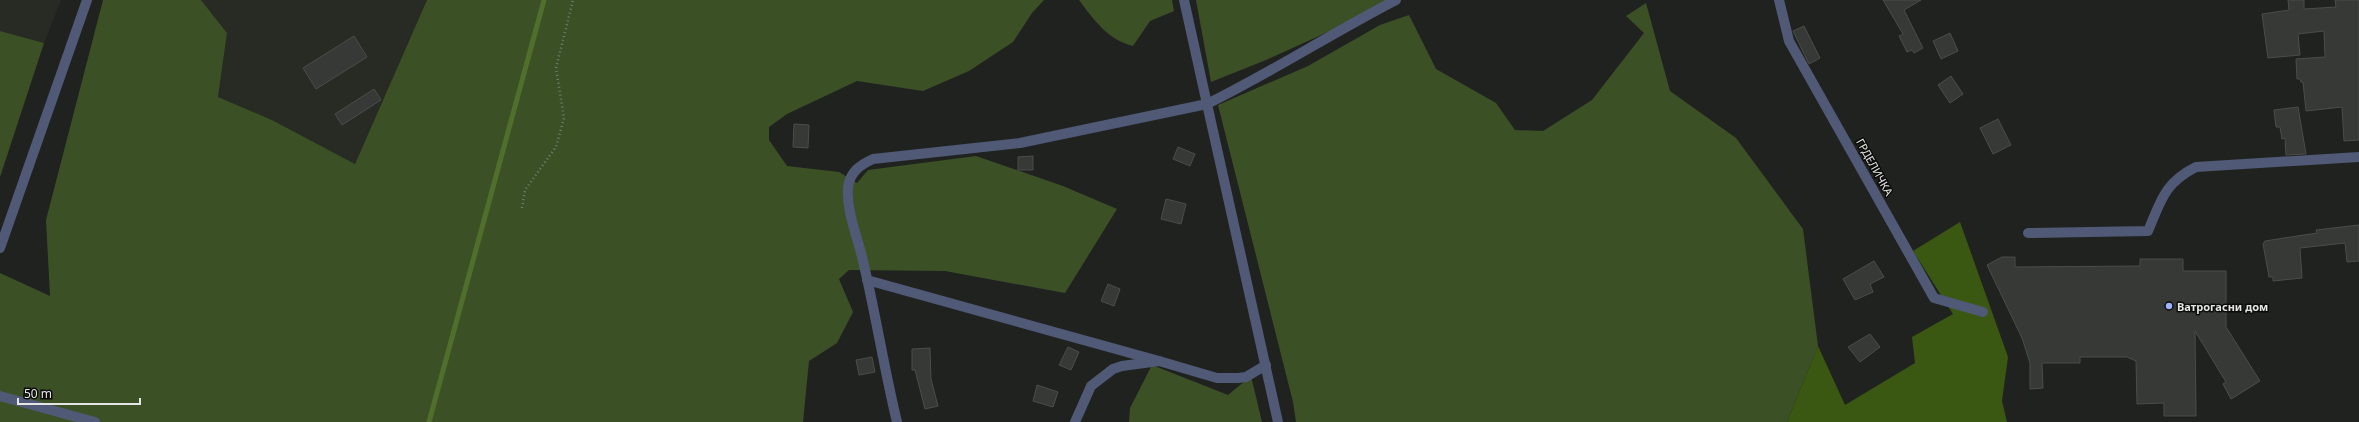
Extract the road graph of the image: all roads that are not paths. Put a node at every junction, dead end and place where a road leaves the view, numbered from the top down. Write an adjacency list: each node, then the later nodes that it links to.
1 (87, 0): 8 (street)
2 (1184, 0): 5 (street)
3 (1396, 0): 5 (street)
4 (1779, 0): 10 (street, ГРДЕЛИЧКА)
5 (1207, 104): 9 (street); 12 (street)
6 (2359, 157): 7 (street)
7 (2028, 233)
8 (0, 248)
9 (867, 280): 11 (street); 15 (street)
10 (1983, 312)
11 (1159, 361): 12 (street); 16 (street)
12 (1266, 365): 17 (street)
13 (0, 396): 14 (street)
14 (95, 422)
15 (897, 422)
16 (1076, 422)
17 (1278, 422)

